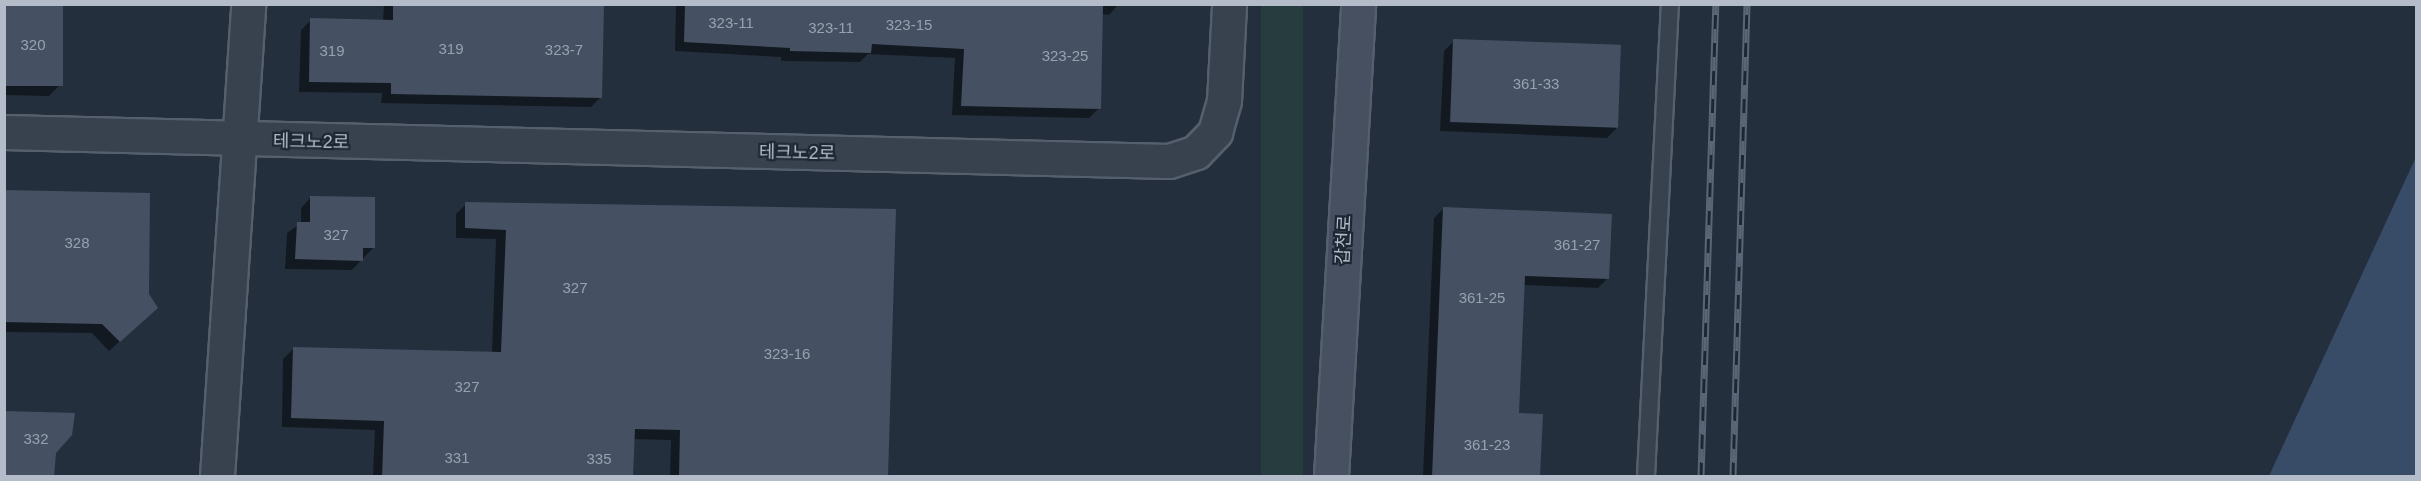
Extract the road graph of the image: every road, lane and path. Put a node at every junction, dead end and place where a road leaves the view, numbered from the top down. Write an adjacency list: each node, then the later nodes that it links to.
1 (248, 4): 6 (street)
2 (1229, 4): 6 (street, 테크노2로)
3 (1358, 4): 8 (main road, 갑천로)
4 (1670, 4): 9 (lane)
5 (4, 132): 6 (street, 테크노2로)
6 (240, 140): 7 (street)
7 (217, 477)
8 (1330, 477)
9 (1646, 477)

